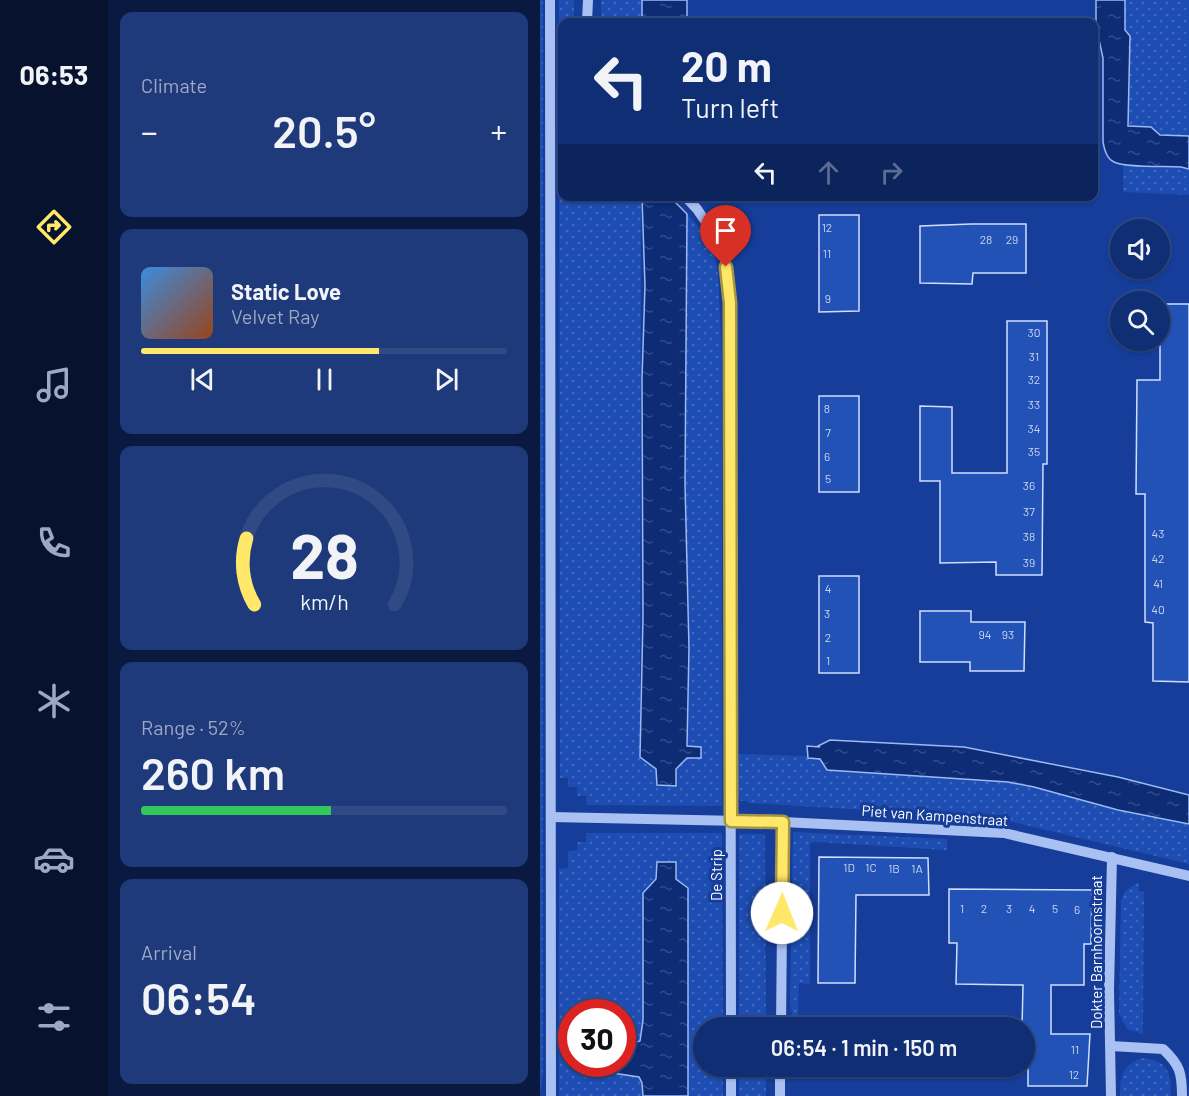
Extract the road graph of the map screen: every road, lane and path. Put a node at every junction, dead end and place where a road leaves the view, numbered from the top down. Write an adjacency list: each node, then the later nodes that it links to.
1 (550, 0): 5 (street)
2 (588, 0): 3 (street)
3 (587, 18)
4 (691, 201): 6 (street, De Strip)
5 (551, 817): 6 (street, Piet van Kampenstraat); 15 (street)
6 (731, 821): 7 (street, Piet van Kampenstraat); 10 (street, De Strip)
7 (783, 822): 8 (street, Piet van Kampenstraat); 11 (street)
8 (1112, 857): 9 (street, Piet van Kampenstraat); 12 (street, Dokter Barnhoornstraat)
9 (1189, 876)
10 (731, 1017)
11 (781, 1017)
12 (1111, 1046): 18 (street, Dokter Barnhoornstraat); 19 (street, Dokter Barnhoornstraat)
13 (731, 1077): 16 (street)
14 (780, 1077): 17 (street)
15 (551, 1096)
16 (731, 1096)
17 (780, 1096)
18 (1111, 1096)
19 (1182, 1096)

